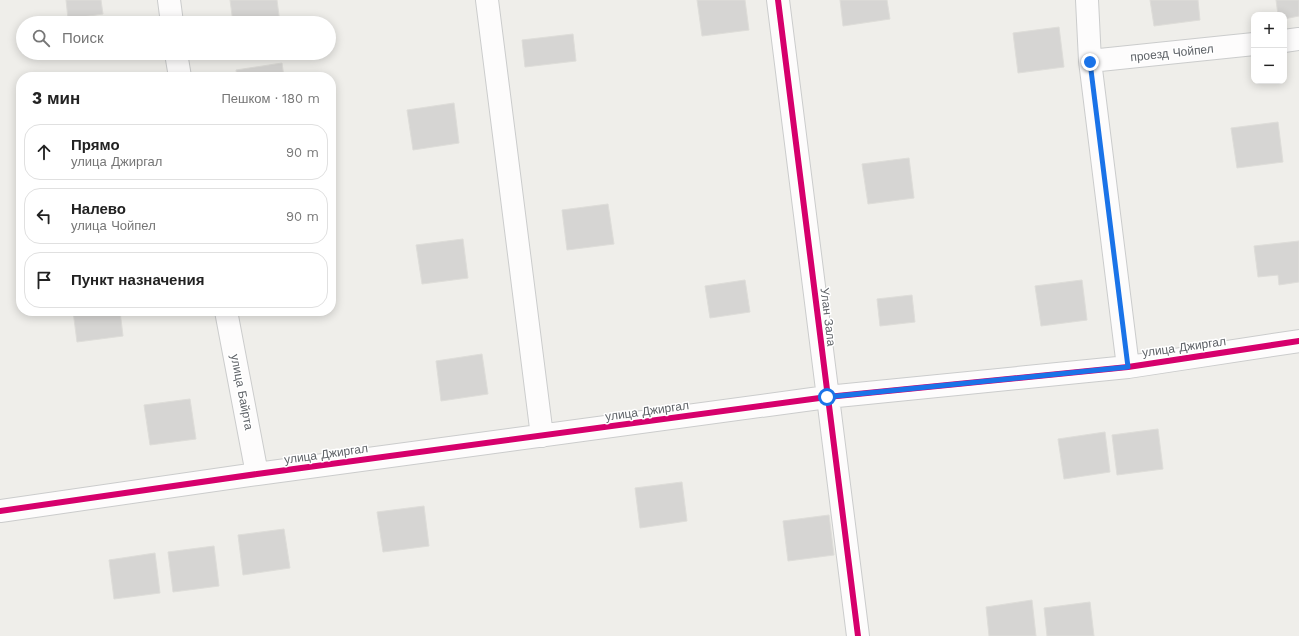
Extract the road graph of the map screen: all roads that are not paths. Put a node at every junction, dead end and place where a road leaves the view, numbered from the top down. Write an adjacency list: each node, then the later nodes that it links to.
1 (169, 0): 5 (street)
2 (488, 0): 16 (street)
3 (778, 0): 15 (street, Улан Зала)
4 (1087, 0): 10 (street)
5 (171, 16)
6 (1299, 39): 7 (street)
7 (1287, 41)
8 (1251, 44): 10 (street, проезд Чойпел)
9 (177, 60): 11 (street)
10 (1090, 62): 14 (street)
11 (179, 72)
12 (227, 316): 17 (street, улица Байрта)
13 (1299, 341): 14 (street, улица Джиргал)
14 (1128, 367): 15 (street, улица Джиргал)
15 (827, 397): 16 (street, улица Джиргал); 19 (street, Улан Зала)
16 (542, 436): 17 (street, улица Джиргал)
17 (257, 474): 18 (street, улица Джиргал)
18 (0, 511)
19 (858, 636)

